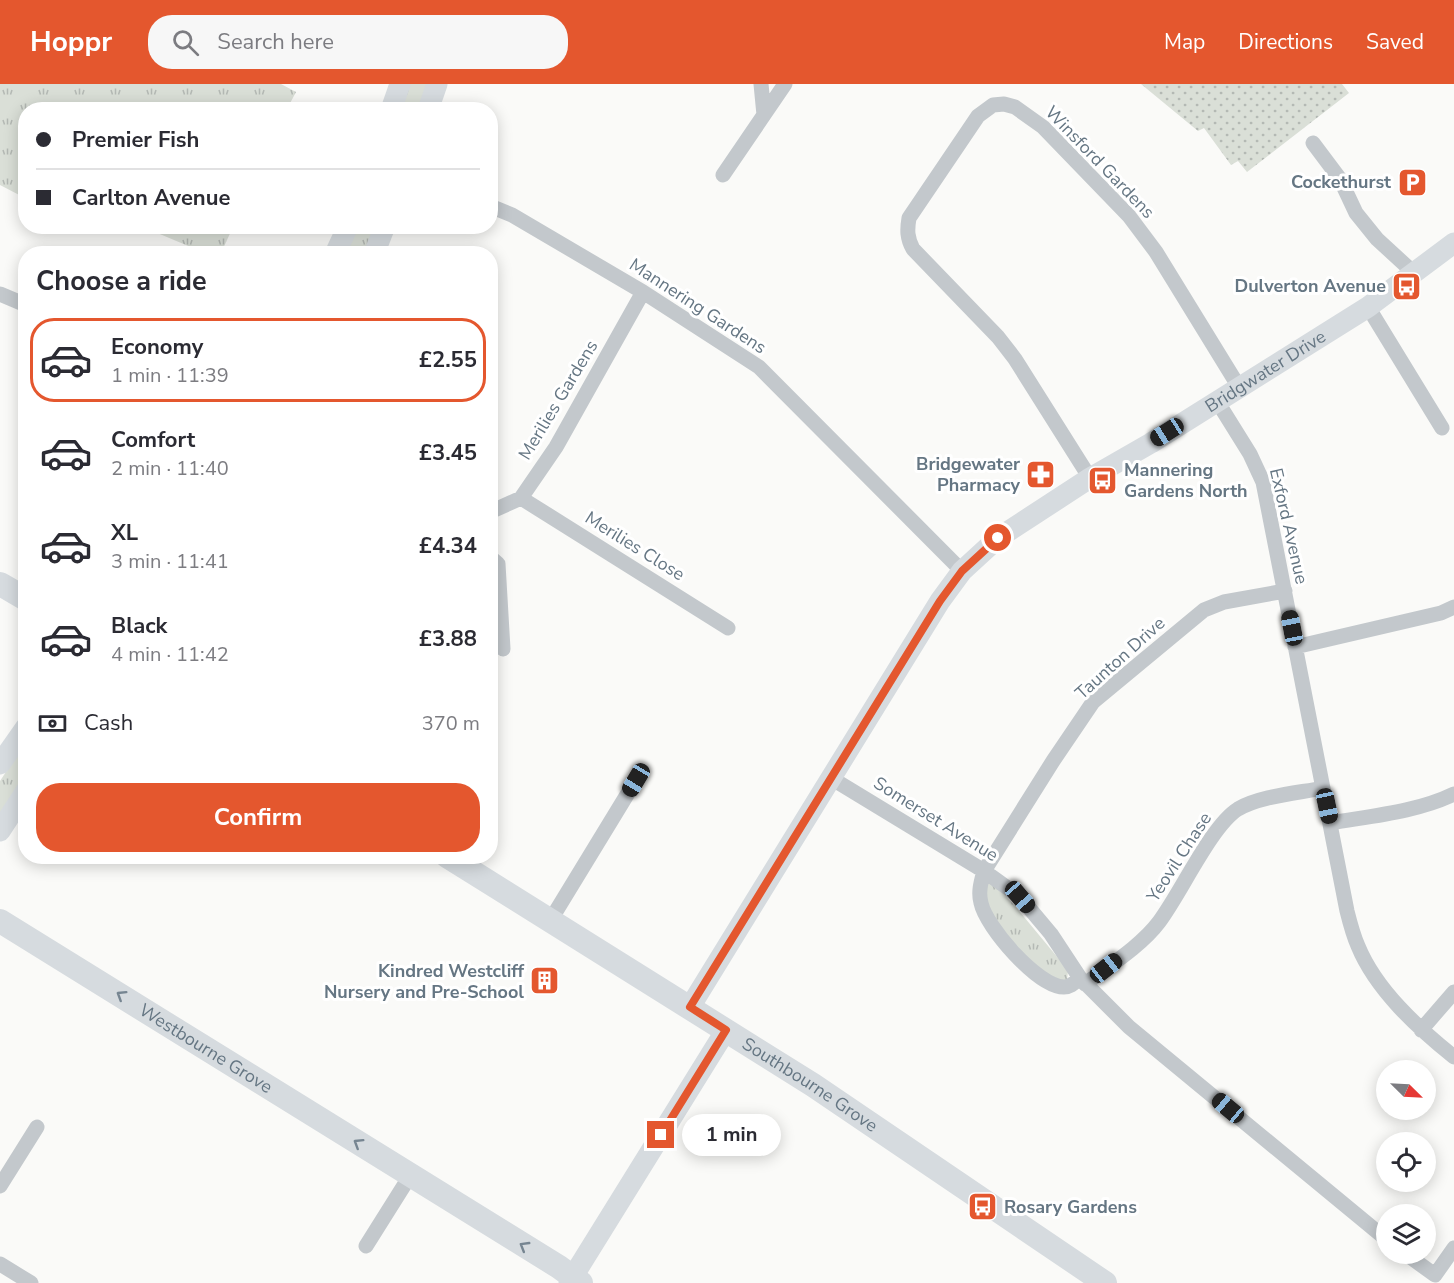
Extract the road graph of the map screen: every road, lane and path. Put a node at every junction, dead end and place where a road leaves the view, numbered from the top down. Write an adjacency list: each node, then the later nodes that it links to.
1 (400, 84): 5 (street)
2 (437, 84): 6 (street)
3 (761, 84): 7 (street)
4 (785, 84): 7 (street)
5 (394, 102)
6 (431, 102)
7 (764, 115): 9 (street)
8 (1313, 143): 12 (street)
9 (723, 175)
10 (498, 209): 13 (street, Mannering Gardens)
11 (1454, 243): 12 (street, Bridgwater Drive)
12 (1414, 273): 16 (street, Bridgwater Drive)
13 (643, 292): 21 (street, Merilies Gardens); 23 (street, Mannering Gardens)
14 (0, 294): 15 (street)
15 (18, 302)
16 (1368, 307): 17 (street, Bridgwater Drive); 19 (street)
17 (1239, 387): 18 (street, Bridgwater Drive); 20 (street, Winsford Gardens)
18 (1216, 401): 20 (street, Bridgwater Drive); 25 (street, Exford Avenue)
19 (1442, 428)
20 (1090, 478): 23 (street, Bridgwater Drive)
21 (521, 498): 22 (street); 29 (street, Merilies Close)
22 (498, 508)
23 (962, 571): 34 (street, Bridgwater Drive)
24 (0, 584): 26 (main road)
25 (1285, 591): 30 (street, Exford Avenue); 42 (street, Taunton Drive)
26 (18, 594)
27 (1454, 607): 30 (street)
28 (498, 627): 31 (street)
29 (728, 628)
30 (1295, 647): 36 (street, Exford Avenue)
31 (503, 649)
32 (18, 738): 33 (street)
33 (0, 764)
34 (831, 778): 42 (street, Somerset Avenue); 47 (street, Bridgwater Drive)
35 (636, 780): 44 (street)
36 (1323, 788): 40 (street, Exford Avenue); 45 (street, Yeovil Chase)
37 (1454, 794): 40 (street)
38 (18, 803): 39 (street)
39 (4, 823)
40 (1331, 823): 49 (street, Exford Avenue)
41 (460, 864): 44 (main road, Southbourne Grove)
42 (984, 871): 45 (street, Somerset Avenue); 45 (street)
43 (0, 921): 52 (main road, Westbourne Grove, one-way to 43)
44 (550, 921): 47 (main road, Southbourne Grove)
45 (1083, 981): 54 (street, Somerset Avenue)
46 (1454, 992): 49 (street)
47 (690, 1007): 48 (main road, Southbourne Grove)
48 (726, 1030): 59 (street); 61 (main road, Southbourne Grove)
49 (1421, 1030): 50 (street, Exford Avenue)
50 (1454, 1057)
51 (37, 1127): 53 (street)
52 (410, 1176): 55 (street); 59 (main road, Westbourne Grove, one-way to 52)
53 (0, 1186)
54 (1376, 1231)
55 (366, 1246)
56 (1454, 1248): 58 (street)
57 (0, 1264): 60 (street)
58 (1420, 1264)
59 (574, 1281)
60 (31, 1283)
61 (1105, 1283)

